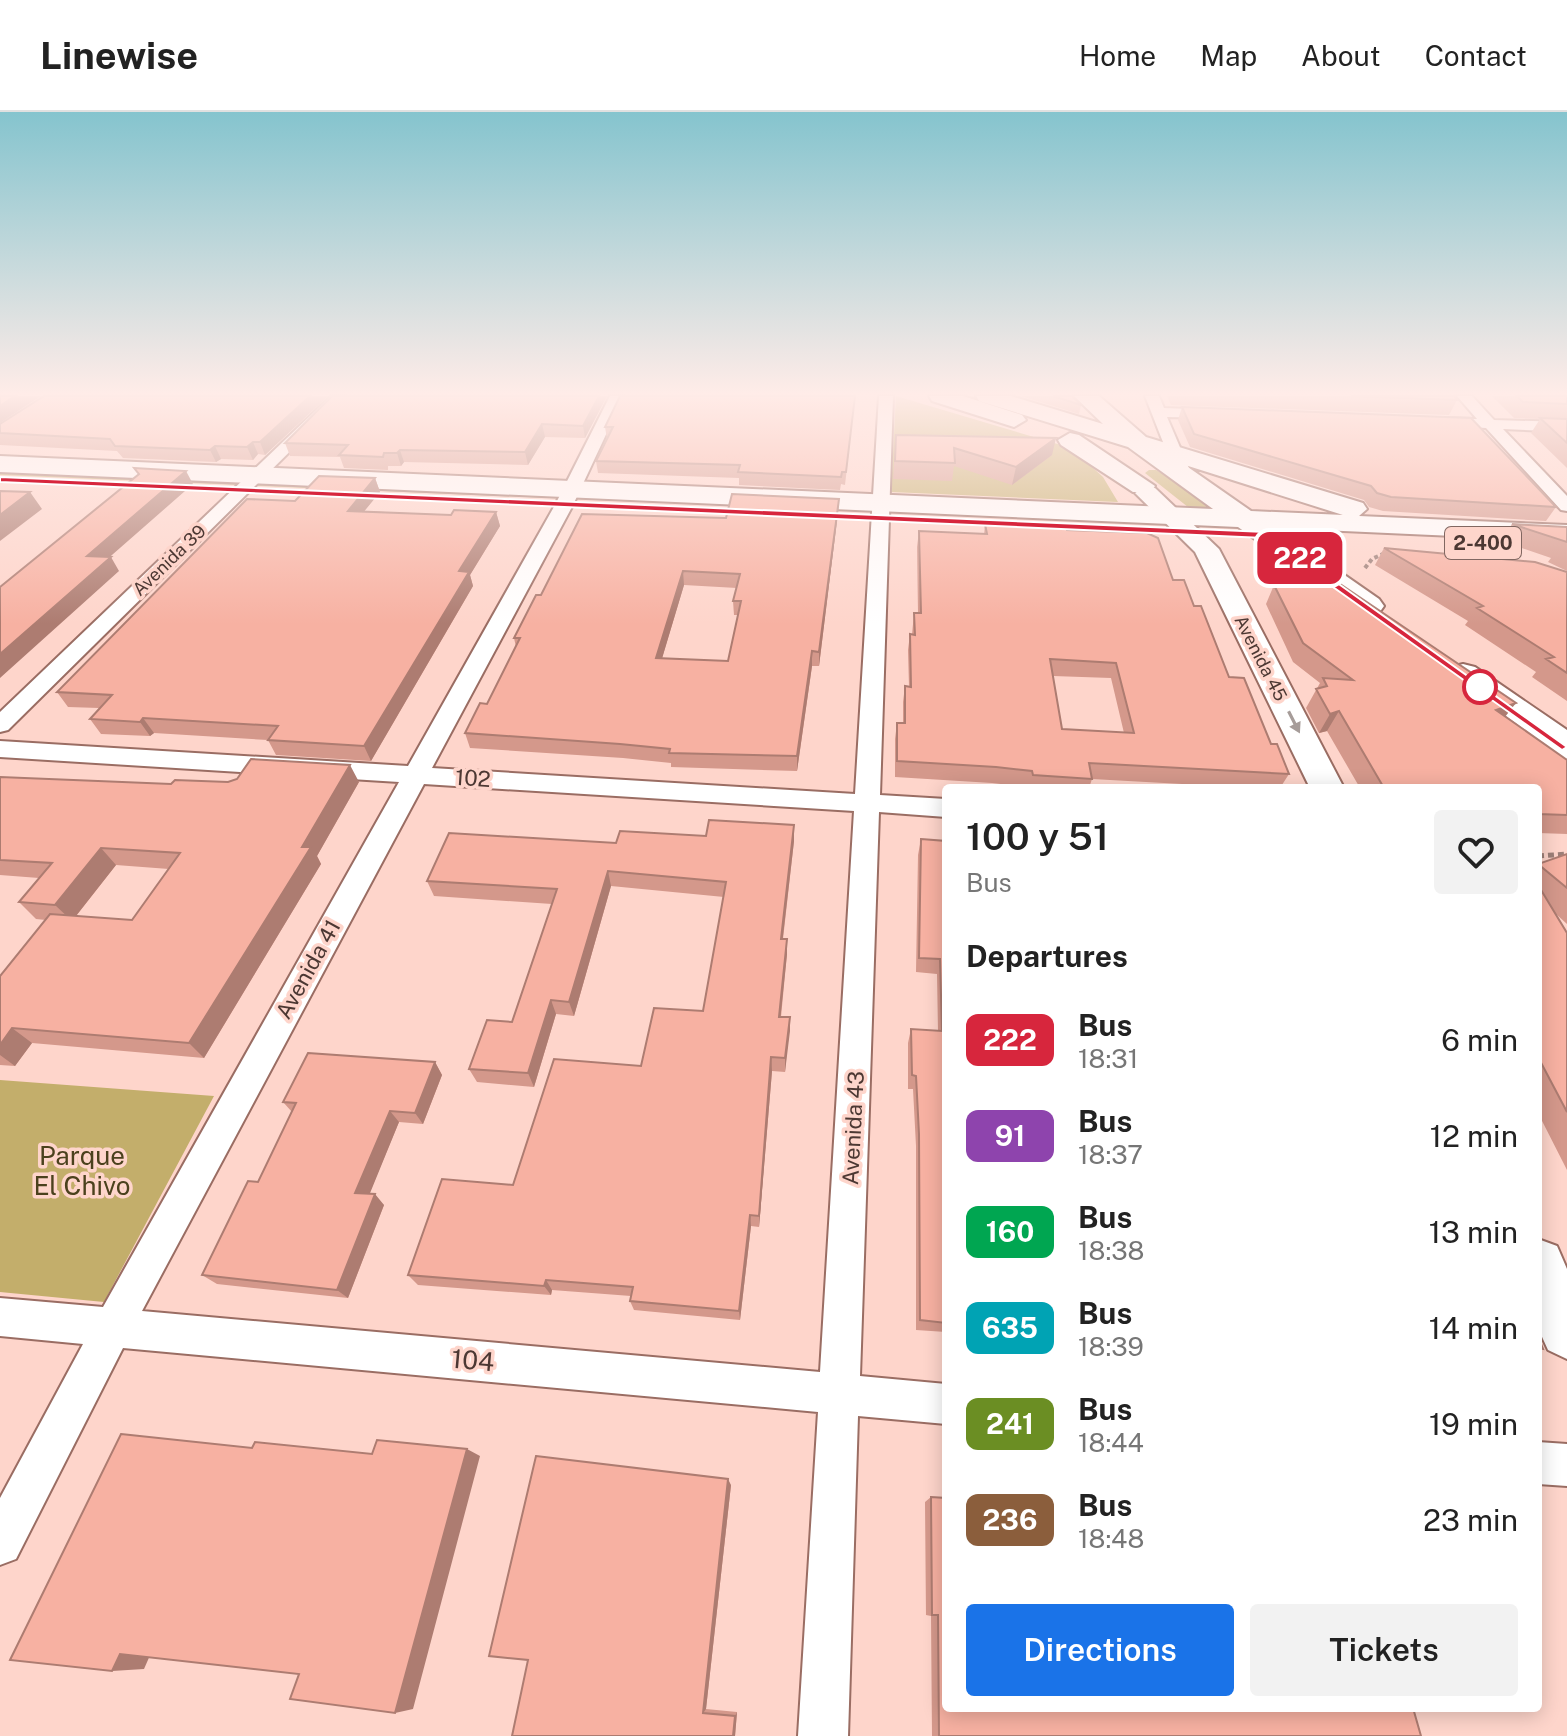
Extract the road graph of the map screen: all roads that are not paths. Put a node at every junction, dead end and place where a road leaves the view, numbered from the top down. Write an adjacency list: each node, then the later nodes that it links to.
1 (102, 472): 12 (main road)
2 (261, 472): 12 (street, Avenida 39)
3 (579, 472): 14 (street, Avenida 41)
4 (883, 472): 16 (street, Avenida 43)
5 (1116, 472): 13 (main road)
6 (1138, 472): 13 (main road)
7 (1187, 472): 20 (main road)
8 (1200, 472): 18 (main road)
9 (1208, 472): 21 (main road)
10 (1536, 472): 15 (street)
11 (0, 480): 12 (main road)
12 (249, 483): 14 (main road); 28 (street, Avenida 39)
13 (1144, 490): 17 (main road); 19 (street, Avenida 45)
14 (567, 497): 16 (main road); 31 (street, Avenida 41)
15 (1567, 506)
16 (882, 512): 17 (main road); 19 (main road); 33 (street, Avenida 43)
17 (1097, 513): 19 (main road)
18 (1344, 524): 20 (main road, 2-400); 21 (main road, 2-400); 23 (main road)
19 (1182, 525): 20 (main road); 32 (street, Avenida 45, one-way to 32)
20 (1256, 528): 23 (main road, 2-400); 25 (main road)
21 (1465, 529): 22 (main road, 2-400)
22 (1567, 533)
23 (1395, 545): 24 (main road, 2-400); 25 (main road)
24 (1567, 547)
25 (1327, 577): 26 (main road)
26 (1397, 627)
27 (1435, 654): 29 (main road)
28 (0, 725)
29 (1567, 747)
30 (0, 749): 31 (street, 102)
31 (414, 774): 33 (street, 102); 37 (street, Avenida 41)
32 (1325, 784)
33 (869, 802): 34 (street, 102); 39 (street, Avenida 43)
34 (942, 808)
35 (1542, 1274): 38 (street)
36 (0, 1317): 37 (street, 104)
37 (113, 1327): 39 (street, 104); 43 (street, Avenida 41)
38 (1567, 1331)
39 (840, 1394): 40 (street, 104); 44 (street, Avenida 43)
40 (942, 1404)
41 (1542, 1463): 42 (street)
42 (1567, 1465)
43 (0, 1543)
44 (823, 1736)

